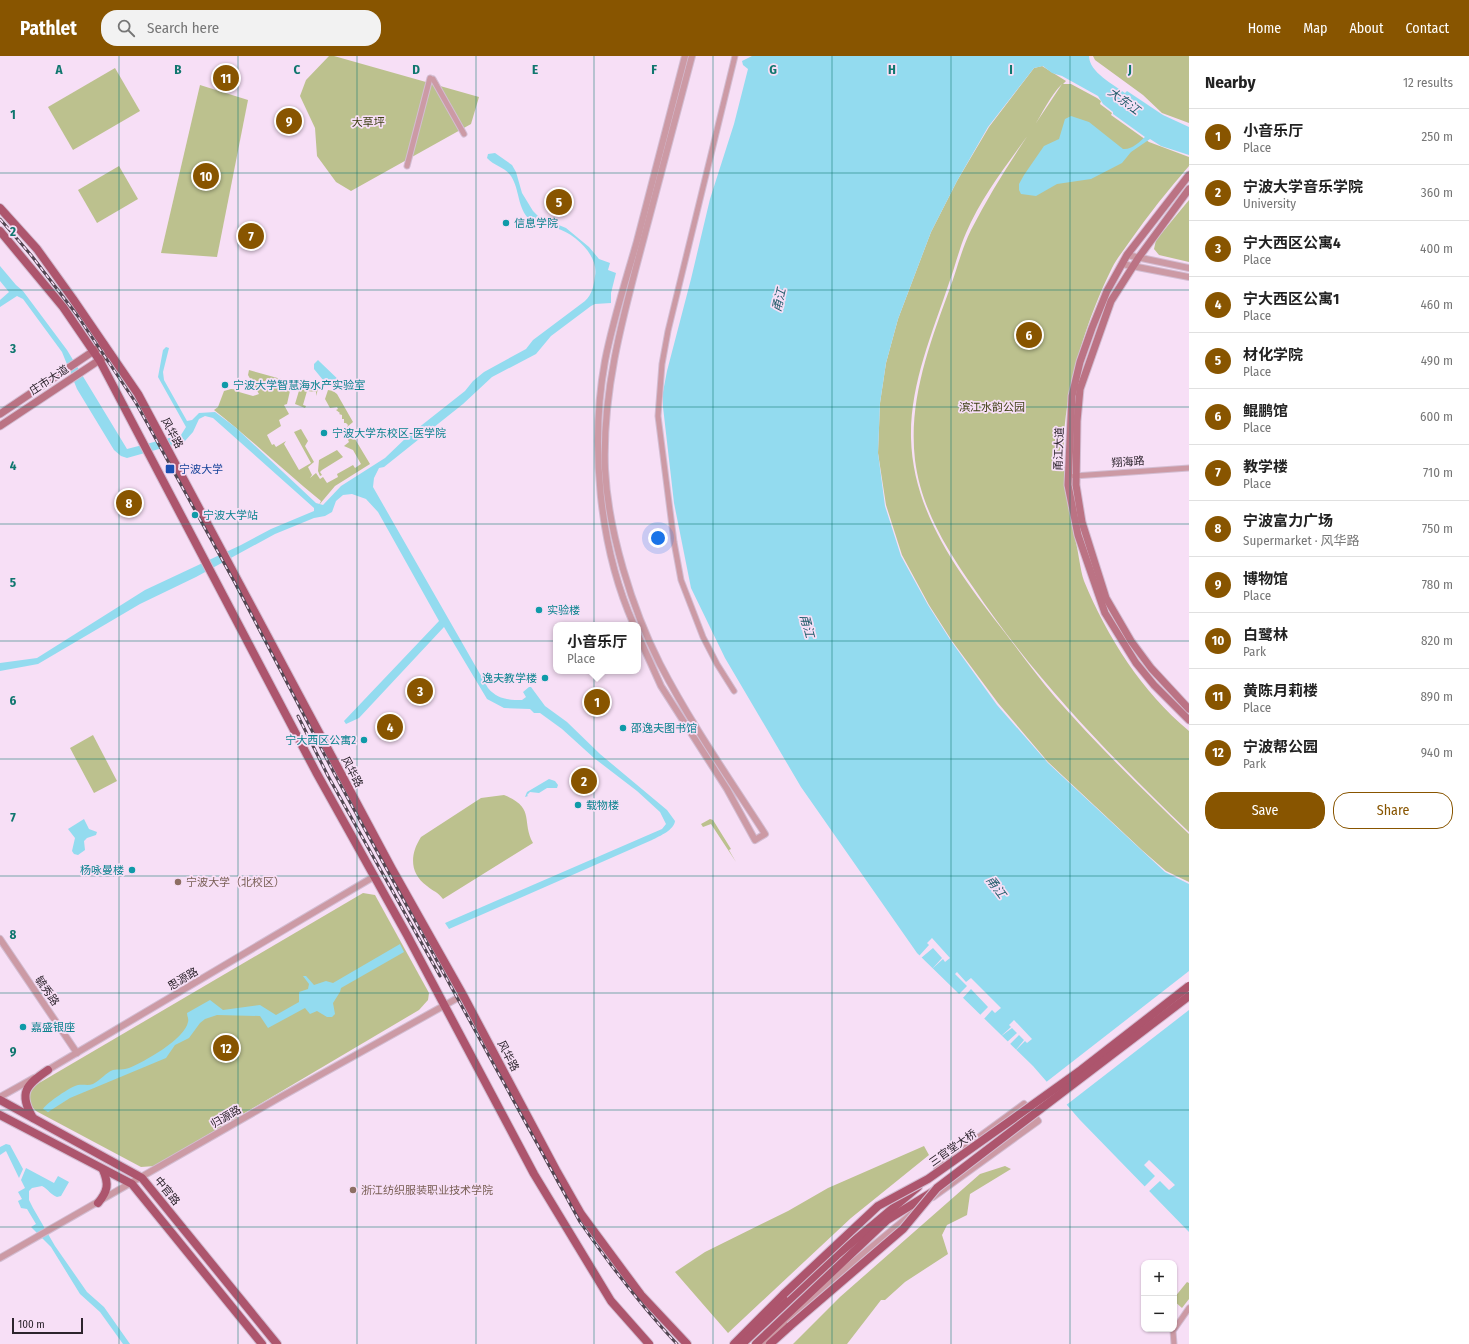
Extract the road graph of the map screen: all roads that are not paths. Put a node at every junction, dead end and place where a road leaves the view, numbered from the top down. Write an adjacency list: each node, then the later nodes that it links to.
1 (685, 56): 25 (street)
2 (692, 56): 26 (street)
3 (735, 56): 27 (street)
4 (464, 134): 5 (street)
5 (407, 166)
6 (1189, 175): 10 (main road, 甬江大道)
7 (1189, 189): 11 (main road, 甬江大道)
8 (0, 208): 16 (main road, 风华路)
9 (0, 230): 17 (main road)
10 (1127, 255): 11 (street); 12 (main road, 甬江大道)
11 (1139, 257): 13 (main road, 甬江大道); 14 (street)
12 (1122, 264): 13 (street); 23 (main road, 甬江大道)
13 (1134, 266): 15 (street); 24 (main road, 甬江大道)
14 (1189, 268)
15 (1189, 277)
16 (104, 344): 17 (main road, 庄市大道); 18 (main road, 风华路)
17 (94, 351): 19 (main road); 20 (main road, 庄市大道)
18 (110, 353): 19 (main road, 庄市大道); 33 (main road, 风华路)
19 (97, 363): 21 (main road, 庄市大道); 30 (main road)
20 (0, 414)
21 (0, 426)
22 (1189, 468): 24 (street, 翔海路)
23 (1068, 476): 24 (street, 翔海路); 29 (main road, 甬江大道)
24 (1076, 476): 28 (main road, 甬江大道)
25 (633, 622)
26 (641, 642)
27 (734, 691)
28 (1189, 709)
29 (1189, 720)
30 (375, 876): 35 (main road); 36 (street, 思源路)
31 (0, 939): 36 (street, 毓秀路)
32 (1189, 986): 44 (main road, 三官堂大桥, bridge)
33 (463, 995): 35 (street, 归源路); 53 (main road, 风华路)
34 (1189, 996): 46 (main road, 三官堂大桥, bridge)
35 (445, 1005): 43 (street, 归源路); 52 (main road)
36 (77, 1053): 37 (street, 思源路)
37 (48, 1070): 38 (street, 思源路); 41 (main road)
38 (0, 1097)
39 (0, 1100): 41 (main road, 中官路)
40 (0, 1115): 42 (main road, 中官路)
41 (33, 1118): 43 (main road, 中官路)
42 (103, 1170): 45 (main road, 中官路); 47 (main road)
43 (142, 1178): 45 (street, 归源路); 51 (main road, 中官路)
44 (928, 1179): 54 (main road, bridge); 55 (main road, 三官堂大桥, bridge)
45 (132, 1184): 47 (street, 归源路); 50 (main road, 中官路)
46 (937, 1188): 56 (main road, 三官堂大桥); 58 (main road, bridge)
47 (98, 1203): 48 (street, 归源路)
48 (0, 1258)
49 (1189, 1308): 59 (street)
50 (262, 1344)
51 (277, 1344)
52 (649, 1344)
53 (687, 1344)
54 (734, 1344): 57 (street)
55 (742, 1344)
56 (756, 1344)
57 (763, 1344)
58 (770, 1344)
59 (1174, 1344)

